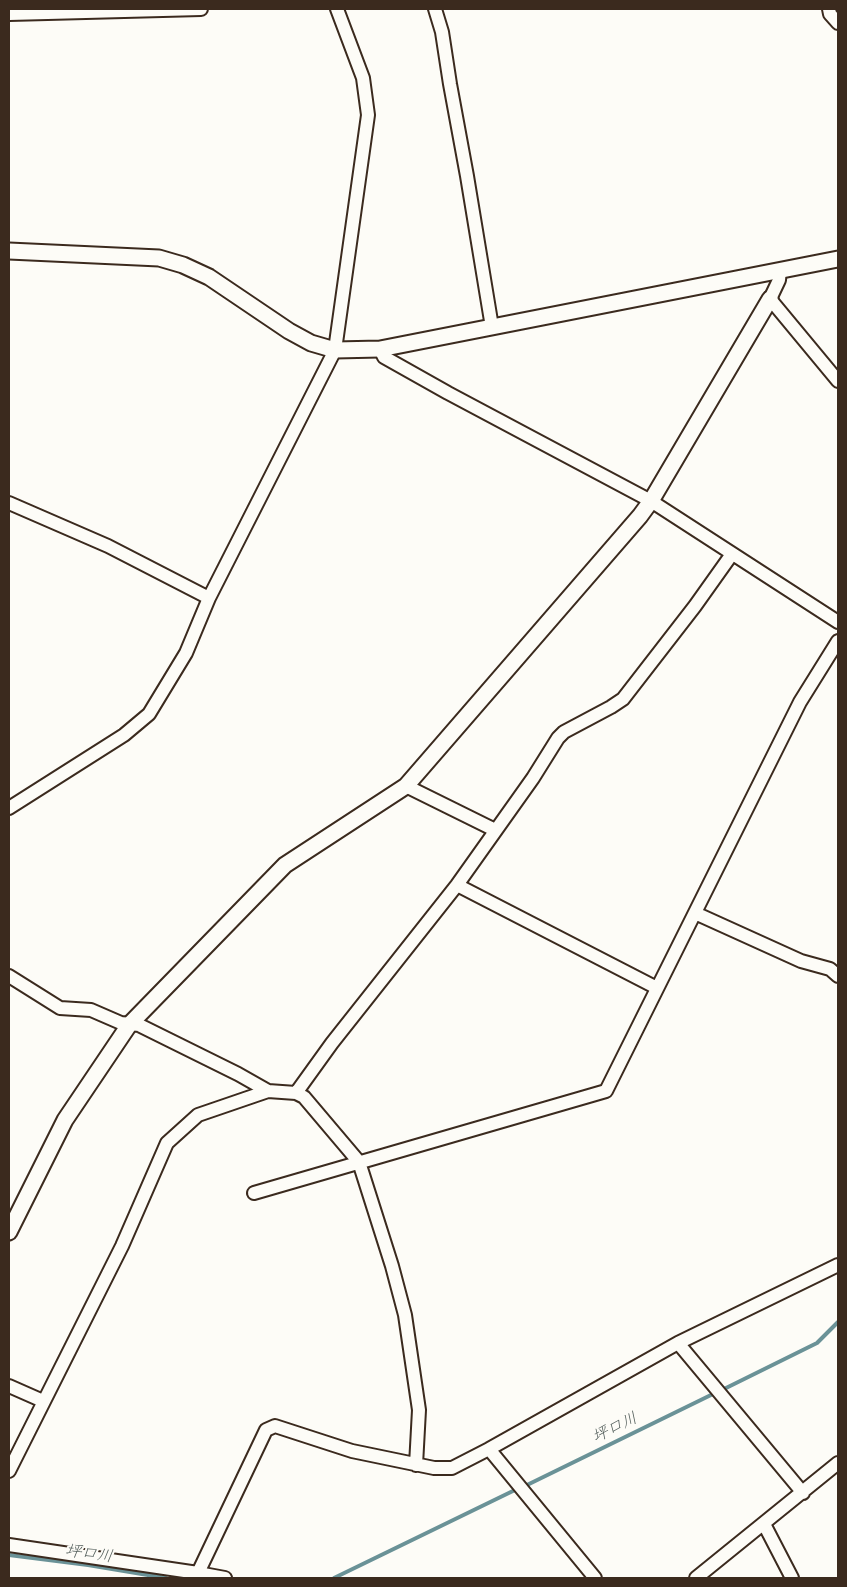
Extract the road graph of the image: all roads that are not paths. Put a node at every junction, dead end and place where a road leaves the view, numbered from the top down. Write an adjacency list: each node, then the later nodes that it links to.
1 (201, 9): 5 (street)
2 (337, 9): 13 (street)
3 (435, 9): 11 (street)
4 (829, 9): 6 (street)
5 (9, 14)
6 (838, 23)
7 (9, 251): 13 (street)
8 (838, 259): 9 (street)
9 (780, 270): 10 (street); 11 (street)
10 (770, 299): 14 (street); 15 (street)
11 (492, 327): 12 (street)
12 (380, 349): 13 (street); 15 (street)
13 (335, 350): 18 (street)
14 (838, 381)
15 (651, 501): 17 (street); 21 (street)
16 (9, 503): 18 (street)
17 (732, 554): 19 (street); 23 (street)
18 (209, 598): 22 (street)
19 (838, 622)
20 (838, 641): 25 (street)
21 (406, 786): 23 (street); 29 (street)
22 (9, 808)
23 (495, 830): 24 (street)
24 (457, 885): 28 (street); 31 (street)
25 (695, 913): 27 (street); 28 (street)
26 (9, 976): 29 (street)
27 (838, 976)
28 (658, 988): 32 (street)
29 (129, 1025): 30 (street); 34 (street)
30 (268, 1091): 31 (street); 38 (street)
31 (296, 1093): 32 (street)
32 (359, 1162): 33 (street); 41 (street)
33 (254, 1193)
34 (9, 1232)
35 (838, 1265): 36 (street)
36 (678, 1343): 39 (street); 43 (street)
37 (9, 1386): 38 (street)
38 (43, 1401): 42 (street)
39 (489, 1449): 41 (street); 48 (street)
40 (838, 1463): 43 (street)
41 (416, 1465): 46 (street)
42 (9, 1471)
43 (803, 1493): 44 (street)
44 (764, 1524): 49 (street); 50 (street)
45 (9, 1545): 46 (street)
46 (198, 1573): 47 (street)
47 (225, 1578)
48 (595, 1578)
49 (696, 1578)
50 (792, 1578)

